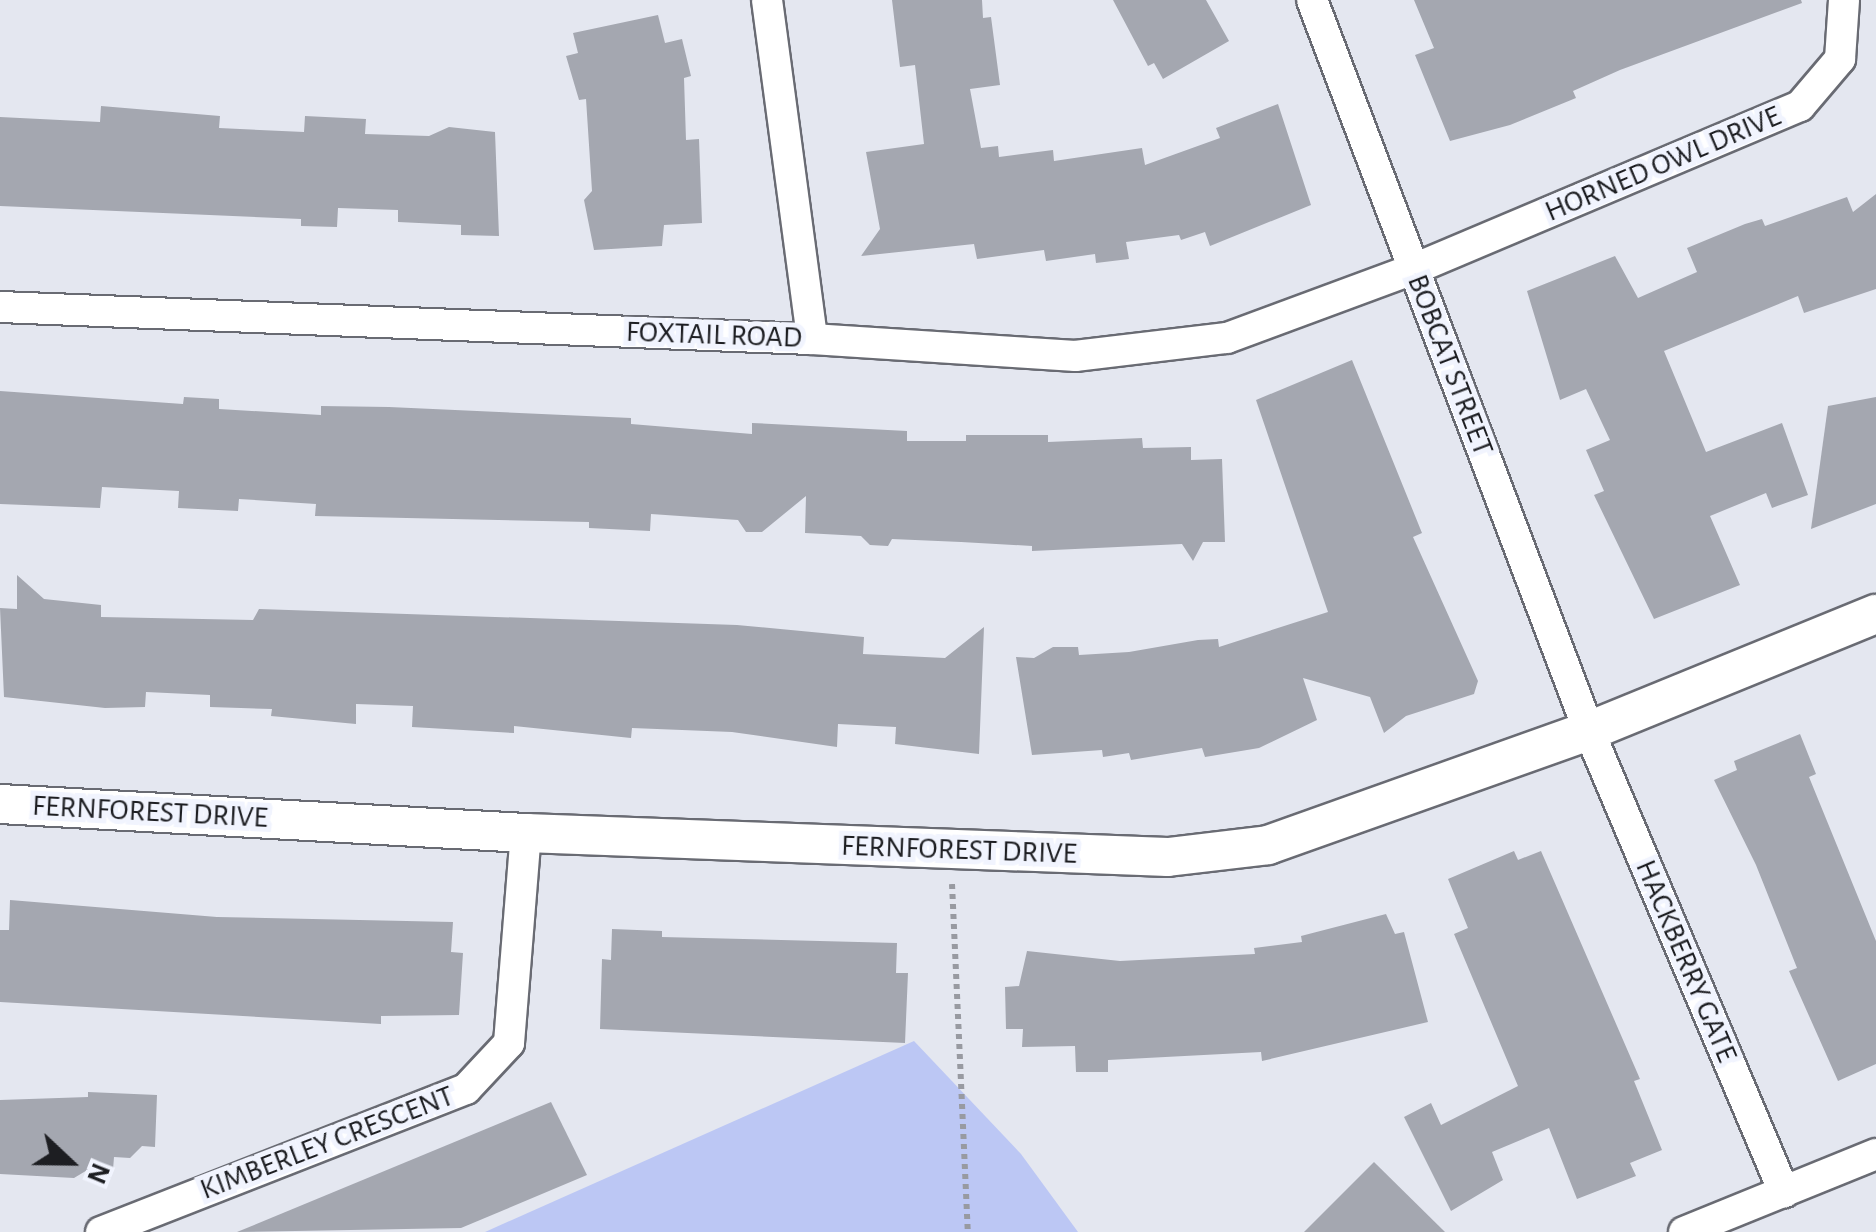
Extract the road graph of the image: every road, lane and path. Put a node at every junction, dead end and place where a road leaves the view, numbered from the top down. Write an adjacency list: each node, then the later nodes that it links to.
1 (767, 0): 6 (street)
2 (1312, 0): 4 (street, BOBCAT STREET)
3 (1844, 0): 4 (street, HORNED OWL DRIVE)
4 (1414, 269): 6 (street, FOXTAIL ROAD); 8 (street, BOBCAT STREET)
5 (0, 307): 6 (street, FOXTAIL ROAD)
6 (812, 338)
7 (1876, 614): 8 (street, FERNFOREST DRIVE)
8 (1589, 731): 11 (street, FERNFOREST DRIVE); 13 (street, HACKBERRY GATE)
9 (0, 804): 10 (street, FERNFOREST DRIVE)
10 (526, 833): 11 (street, FERNFOREST DRIVE); 14 (street, KIMBERLEY CRESCENT)
11 (949, 850): 15 (path)
12 (1876, 1154): 13 (street)
13 (1784, 1192): 16 (street)
14 (101, 1232)
15 (968, 1232)
16 (1684, 1232)

